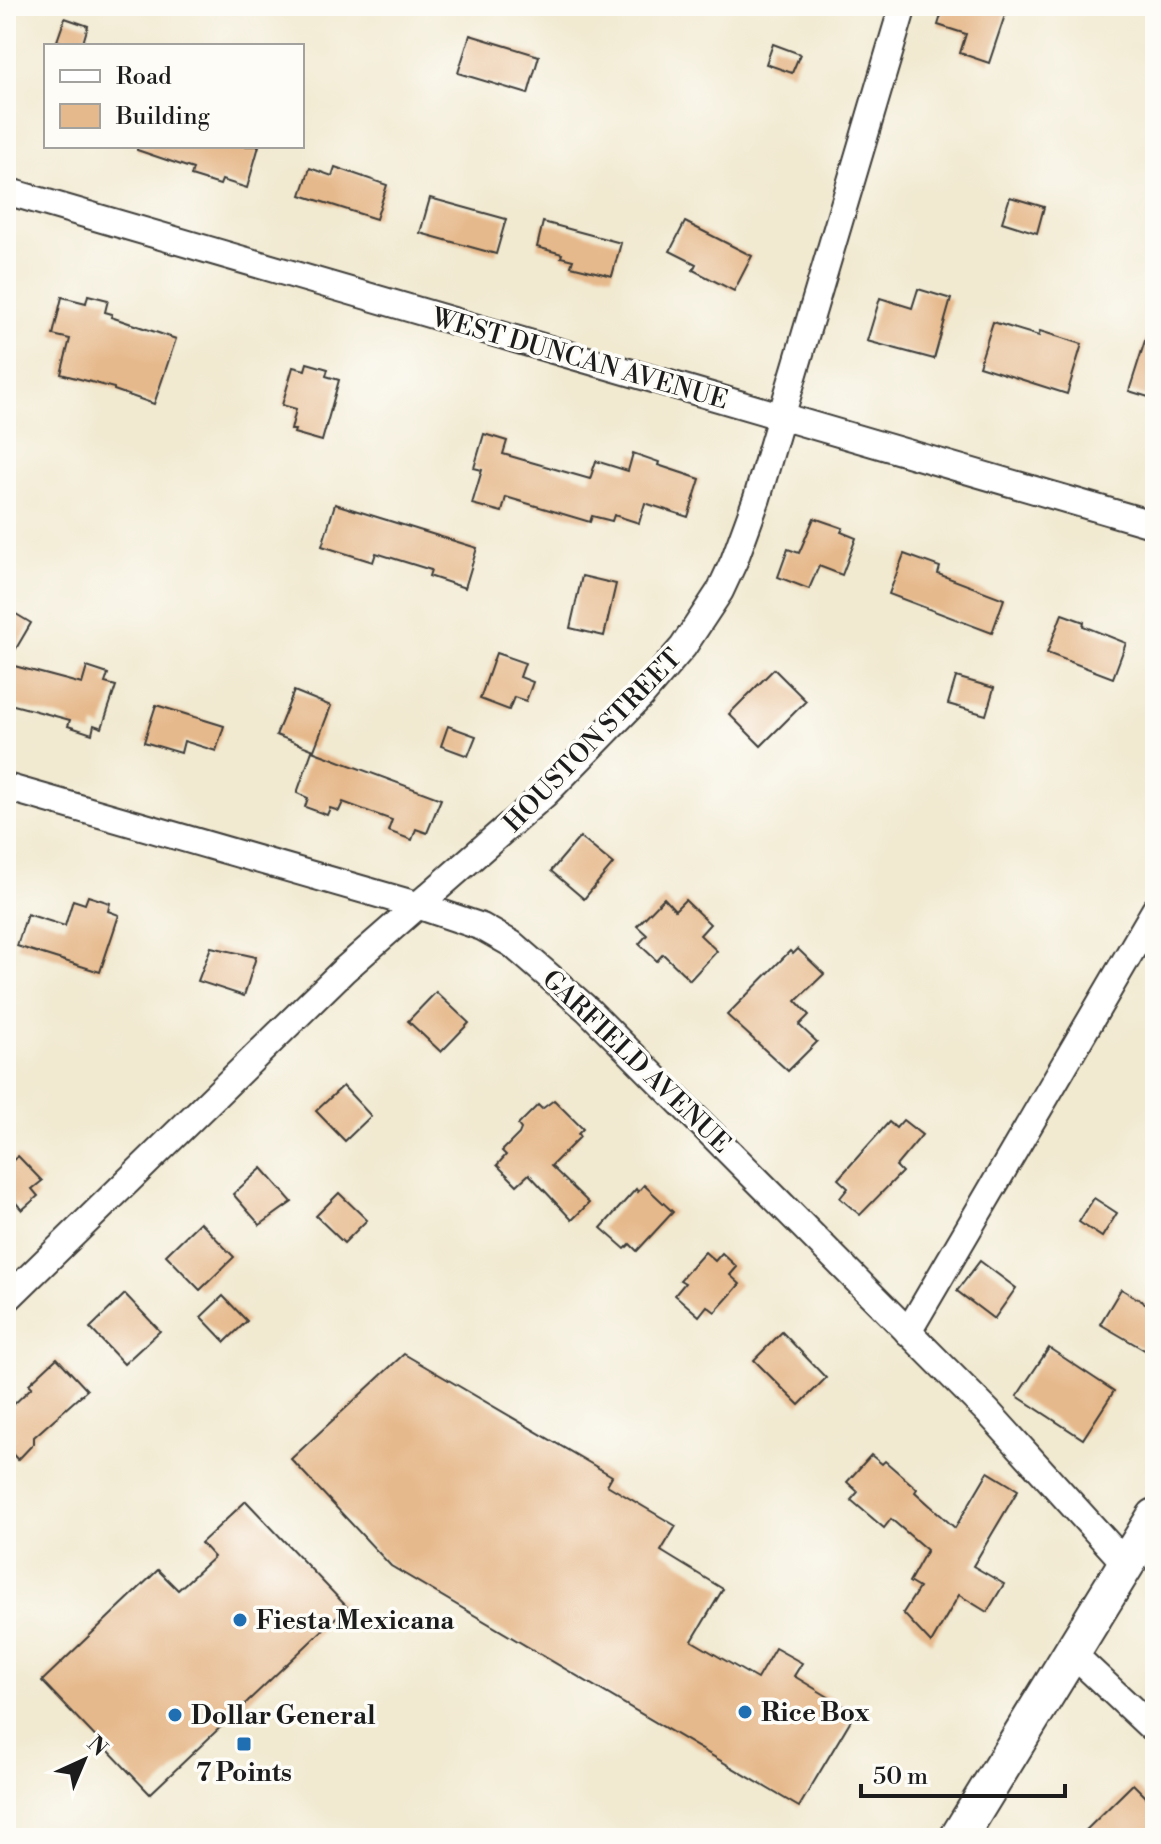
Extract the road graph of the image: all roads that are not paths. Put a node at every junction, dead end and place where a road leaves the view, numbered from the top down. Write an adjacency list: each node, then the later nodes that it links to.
1 (903, 6): 3 (street, HOUSTON STREET)
2 (6, 191): 3 (street, WEST DUNCAN AVENUE)
3 (783, 418): 4 (street, WEST DUNCAN AVENUE); 6 (street, HOUSTON STREET)
4 (1155, 525)
5 (6, 787): 6 (street, GARFIELD AVENUE)
6 (420, 906): 8 (street, HOUSTON STREET); 9 (street, GARFIELD AVENUE)
7 (1155, 910): 9 (street)
8 (6, 1300)
9 (908, 1332): 11 (street, GARFIELD AVENUE)
10 (1155, 1517): 11 (main road)
11 (1126, 1564): 12 (main road)
12 (1072, 1653): 13 (street); 14 (main road)
13 (1155, 1731)
14 (958, 1838)

